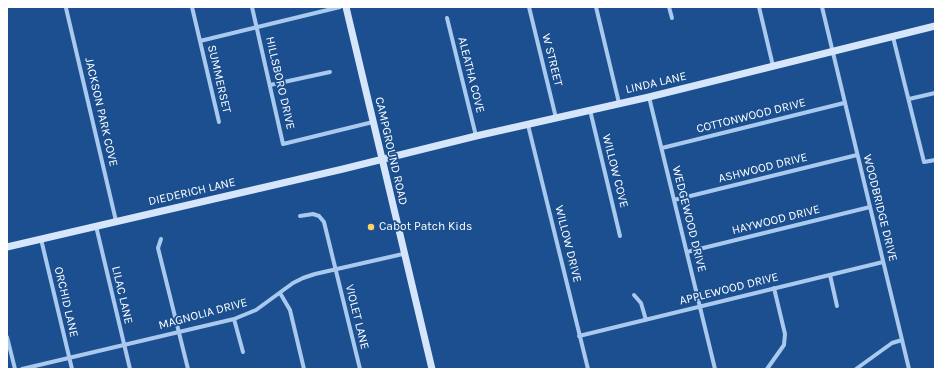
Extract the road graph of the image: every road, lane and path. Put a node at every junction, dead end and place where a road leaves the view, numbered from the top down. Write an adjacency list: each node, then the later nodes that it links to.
1 (192, 7): 16 (street, SUMMERSET)
2 (252, 7): 14 (street, HILLSBORO DRIVE)
3 (340, 7): 14 (street, SUMMERSET)
4 (346, 7): 29 (street, CAMPGROUND ROAD)
5 (529, 7): 27 (street, W STREET)
6 (596, 7): 24 (street)
7 (669, 7): 12 (street)
8 (759, 7): 18 (street)
9 (822, 7): 17 (street, WOODBRIDGE DRIVE)
10 (66, 8): 39 (street, JACKSON PARK COVE)
11 (447, 18): 31 (street, ALEATHA COVE)
12 (672, 18)
13 (935, 26): 15 (street, LINDA LANE)
14 (257, 27): 16 (street, SUMMERSET); 20 (street, HILLSBORO DRIVE)
15 (893, 37): 17 (street, LINDA LANE); 23 (street)
16 (200, 41): 28 (street, SUMMERSET)
17 (832, 51): 18 (street, LINDA LANE); 25 (street, WOODBRIDGE DRIVE)
18 (773, 66): 22 (street, LINDA LANE)
19 (330, 72): 20 (street)
20 (270, 85): 29 (street, HILLSBORO DRIVE)
21 (935, 93): 23 (street)
22 (649, 97): 24 (street, LINDA LANE); 32 (street, WEDGEWOOD DRIVE)
23 (909, 99): 35 (street)
24 (619, 103): 26 (street, LINDA LANE)
25 (844, 103): 32 (street, COTTONWOOD DRIVE); 33 (street, WOODBRIDGE DRIVE)
26 (590, 110): 27 (street, LINDA LANE); 41 (street, WILLOW COVE)
27 (556, 118): 30 (street, LINDA LANE)
28 (218, 122)
29 (373, 122): 34 (street, CAMPGROUND ROAD)
30 (528, 125): 31 (street, LINDA LANE); 58 (street, WILLOW DRIVE)
31 (476, 136): 34 (street, LINDA LANE)
32 (662, 148): 36 (street, WEDGEWOOD DRIVE)
33 (857, 155): 36 (street, ASHWOOD DRIVE); 37 (street, WOODBRIDGE DRIVE)
34 (381, 159): 39 (street, DIEDERICH LANE); 46 (street, CAMPGROUND ROAD)
35 (935, 160)
36 (674, 200): 45 (street, WEDGEWOOD DRIVE)
37 (870, 207): 45 (street, HAYWOOD DRIVE); 47 (street, WOODBRIDGE DRIVE)
38 (300, 216): 48 (street, VIOLET LANE)
39 (116, 221): 40 (street, DIEDERICH LANE)
40 (96, 226): 42 (street, DIEDERICH LANE); 61 (street, LILAC LANE)
41 (620, 236)
42 (41, 239): 44 (street, DIEDERICH LANE); 63 (street, ORCHID LANE)
43 (161, 239): 57 (street)
44 (7, 246)
45 (687, 252): 53 (street, WEDGEWOOD DRIVE)
46 (403, 254): 48 (street, MAGNOLIA DRIVE); 71 (street, CAMPGROUND ROAD)
47 (883, 262): 49 (street, APPLEWOOD DRIVE); 60 (street, WOODBRIDGE DRIVE)
48 (335, 270): 51 (street, MAGNOLIA DRIVE); 70 (street, VIOLET LANE)
49 (830, 275): 50 (street, APPLEWOOD DRIVE); 54 (street)
50 (774, 288): 53 (street, APPLEWOOD DRIVE); 74 (street)
51 (280, 293): 55 (street, MAGNOLIA DRIVE); 69 (street)
52 (634, 295): 56 (street)
53 (700, 306): 56 (street, APPLEWOOD DRIVE); 73 (street, WEDGEWOOD DRIVE)
54 (838, 306)
55 (234, 318): 57 (street, MAGNOLIA DRIVE); 62 (street)
56 (646, 320): 58 (street, APPLEWOOD DRIVE)
57 (179, 332): 61 (street, MAGNOLIA DRIVE); 68 (street)
58 (580, 336): 72 (street, WILLOW DRIVE)
59 (7, 337): 64 (street)
60 (902, 340): 75 (street); 76 (street, WOODBRIDGE DRIVE)
61 (124, 344): 63 (street, MAGNOLIA DRIVE); 67 (street, LILAC LANE)
62 (243, 352)
63 (69, 358): 65 (street, MAGNOLIA DRIVE); 66 (street, ORCHID LANE)
64 (15, 369)
65 (22, 369)
66 (72, 369)
67 (130, 369)
68 (188, 369)
69 (304, 369)
70 (360, 369)
71 (432, 369)
72 (588, 369)
73 (715, 369)
74 (767, 369)
75 (856, 369)
76 (909, 369)

